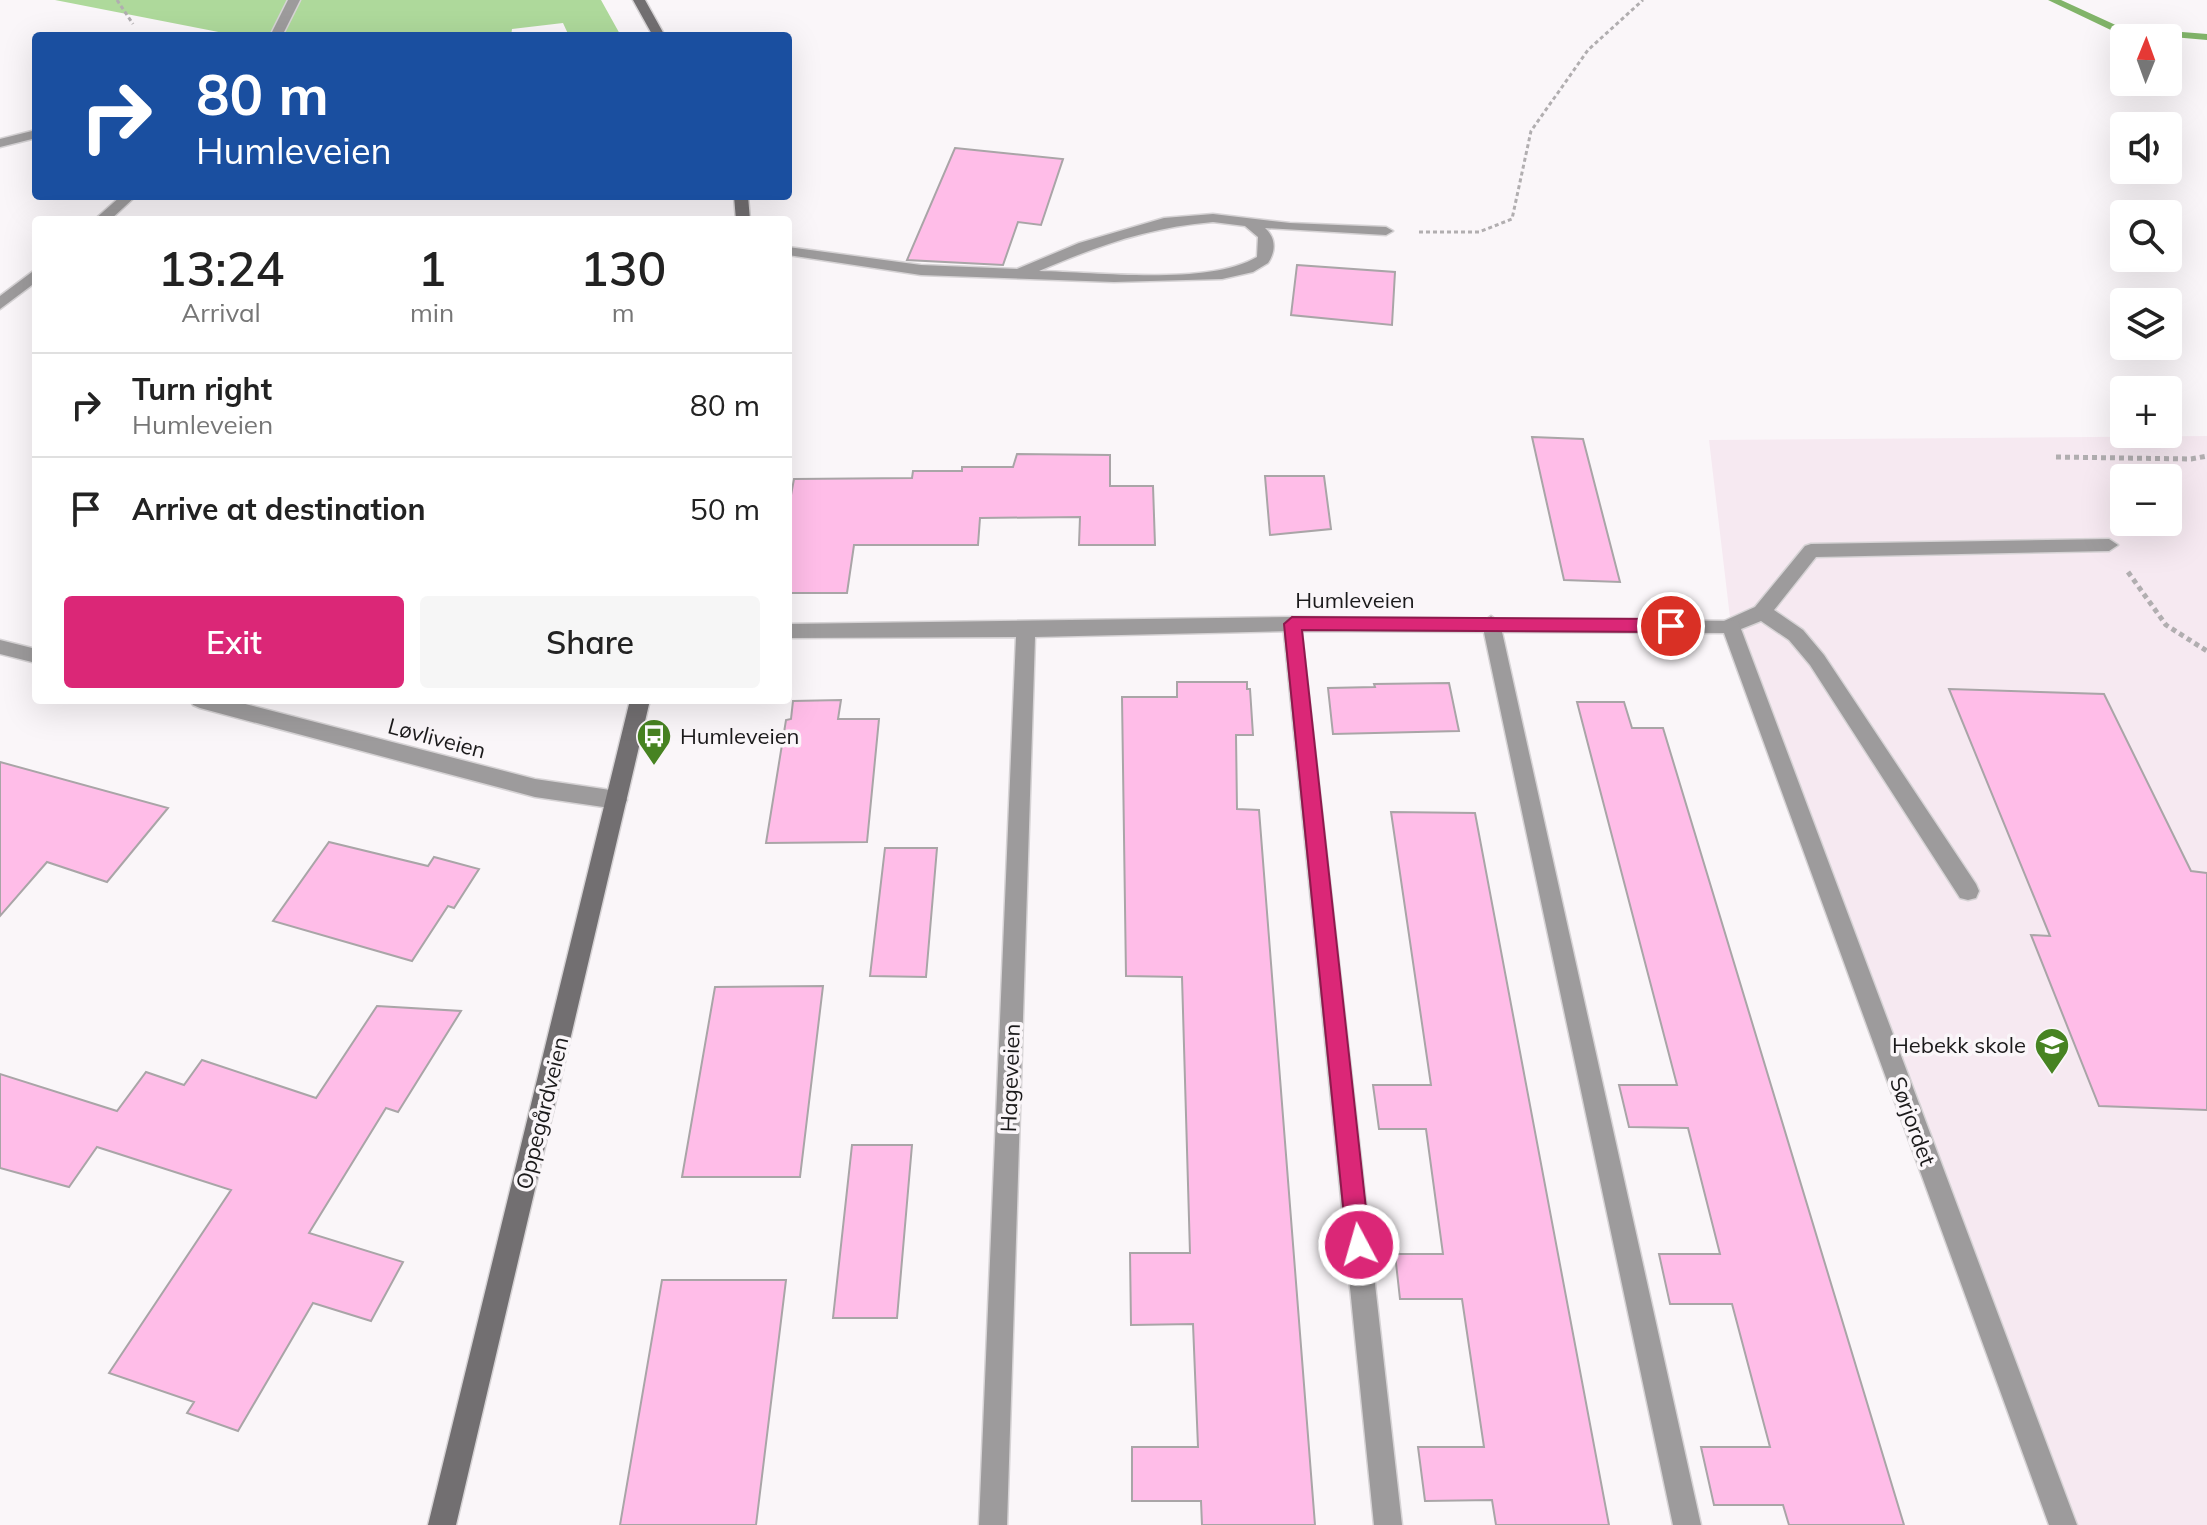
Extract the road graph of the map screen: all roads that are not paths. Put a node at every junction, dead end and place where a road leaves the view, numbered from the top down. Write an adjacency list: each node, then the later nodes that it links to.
1 (294, 0): 3 (street)
2 (639, 0): 4 (main road)
3 (278, 32)
4 (657, 32)
5 (32, 135): 6 (street)
6 (0, 143)
7 (124, 200): 8 (street)
8 (106, 216)
9 (1250, 223): 10 (street); 12 (street); 12 (street)
10 (1386, 231)
11 (792, 252): 12 (street)
12 (1019, 274)
13 (32, 277): 14 (street)
14 (0, 304)
15 (2109, 545): 16 (street)
16 (1762, 612): 19 (street); 27 (street)
17 (1491, 623): 18 (street, Humleveien); 19 (street, Humleveien); 31 (street)
18 (1292, 624): 20 (street, Humleveien); 30 (street)
19 (1731, 626): 32 (street, Sørjordet)
20 (1026, 630): 21 (street, Humleveien); 29 (street, Hageveien)
21 (792, 631)
22 (0, 647): 23 (street)
23 (32, 655)
24 (215, 704): 26 (street, Løvliveien)
25 (639, 704): 26 (main road, Oppegårdveien)
26 (617, 800): 28 (main road, Oppegårdveien)
27 (1968, 891)
28 (442, 1525)
29 (993, 1525)
30 (1388, 1525)
31 (1687, 1525)
32 (2063, 1525)

